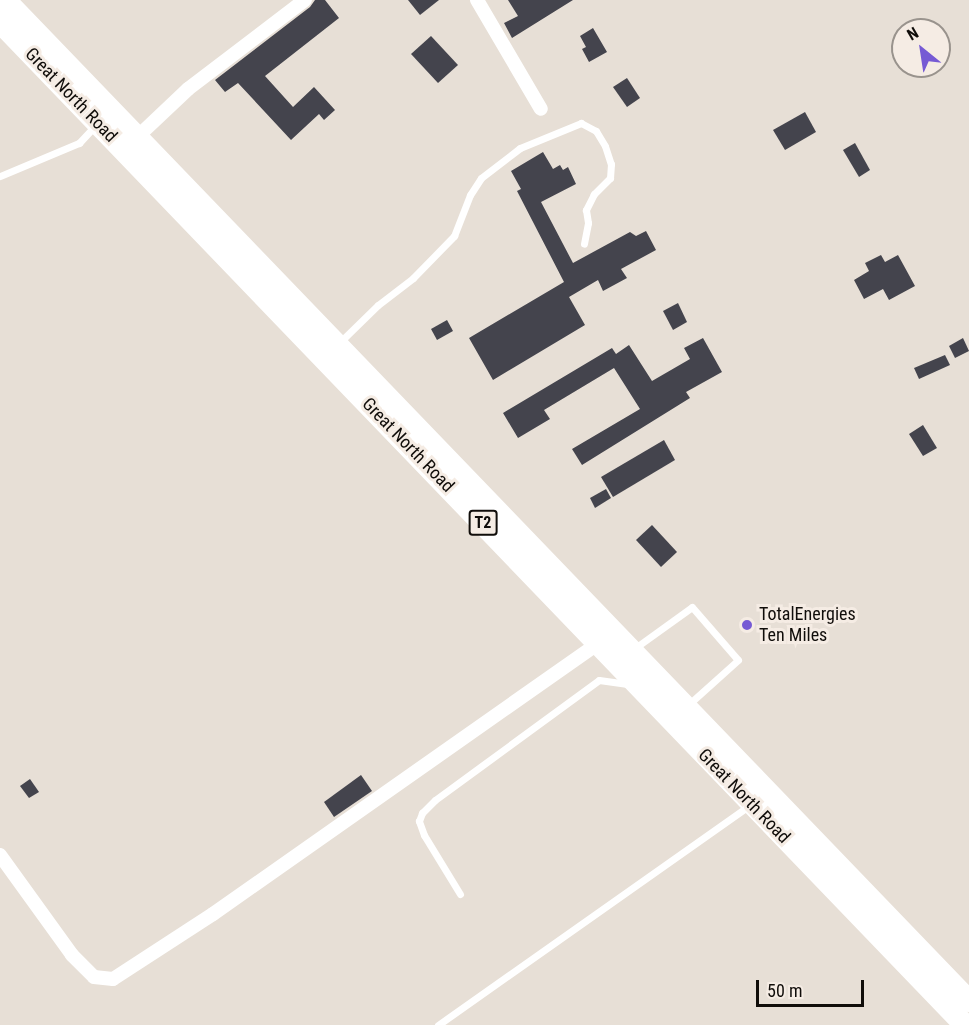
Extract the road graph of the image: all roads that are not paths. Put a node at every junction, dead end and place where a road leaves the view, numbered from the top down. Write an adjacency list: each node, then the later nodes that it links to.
1 (5, 0): 6 (highway, Great North Road / T2)
2 (305, 0): 7 (street)
3 (477, 0): 5 (street)
4 (0, 22): 6 (highway, Great North Road / T2)
5 (541, 109)
6 (105, 116): 7 (highway, Great North Road / T2); 8 (lane)
7 (131, 143): 10 (highway, Great North Road / T2); 11 (highway, Great North Road / T2)
8 (0, 176)
9 (584, 244): 10 (lane)
10 (337, 345): 12 (highway, Great North Road / T2)
11 (598, 643): 12 (highway, Great North Road / T2); 16 (street)
12 (625, 657): 13 (highway, Great North Road / T2); 14 (highway, Great North Road / T2); 14 (lane)
13 (642, 689): 14 (highway, Great North Road / T2); 17 (lane)
14 (678, 712): 15 (highway, Great North Road / T2); 18 (highway, Great North Road / T2)
15 (752, 803): 19 (lane); 20 (highway, Great North Road / T2)
16 (0, 855)
17 (460, 894)
18 (969, 1001)
19 (438, 1025)
20 (965, 1025)

